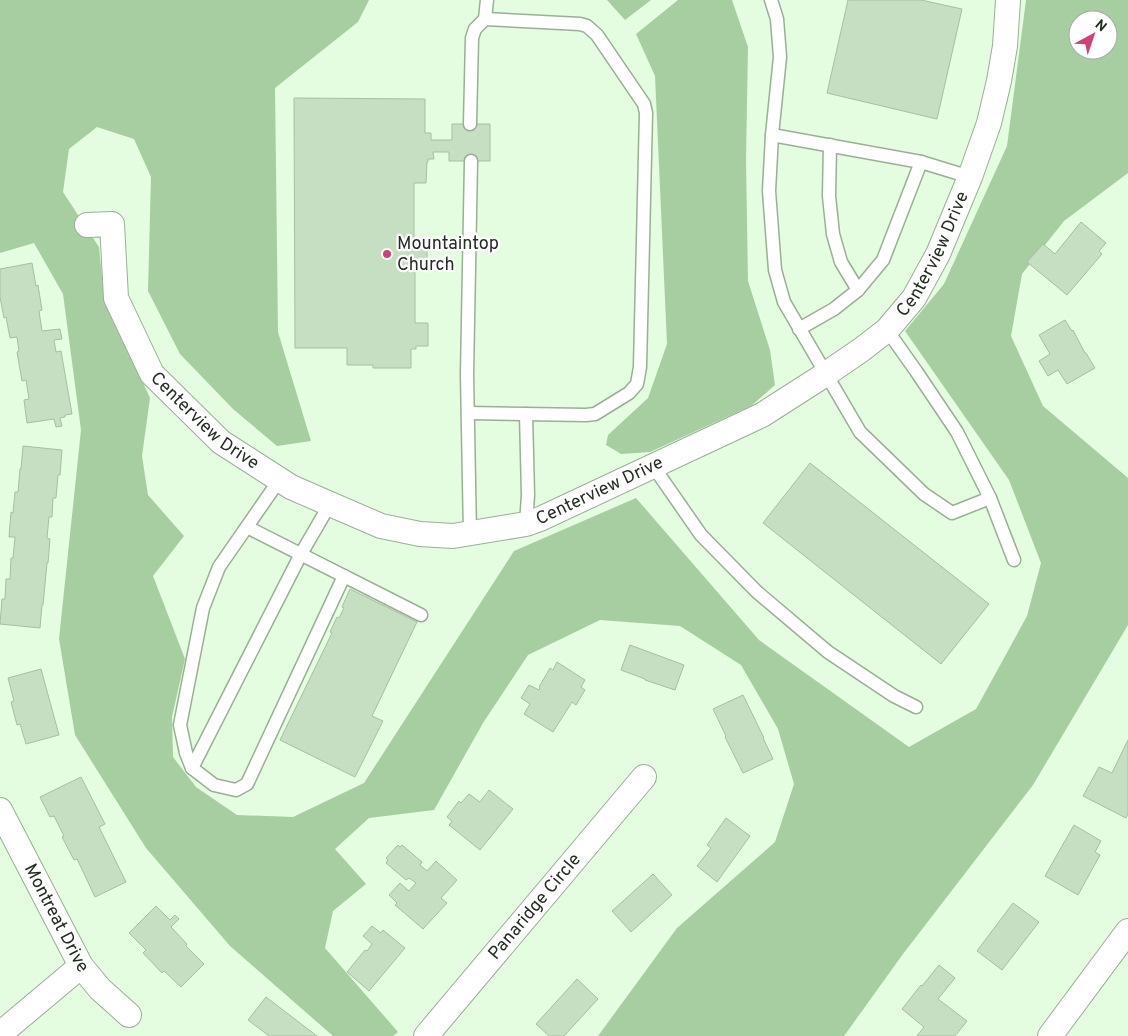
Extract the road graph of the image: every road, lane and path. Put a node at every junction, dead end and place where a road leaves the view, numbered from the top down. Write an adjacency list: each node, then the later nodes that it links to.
1 (487, 0): 4 (lane)
2 (771, 0): 6 (lane)
3 (1008, 0): 10 (street, Centerview Drive)
4 (485, 19): 5 (lane); 17 (lane)
5 (470, 124)
6 (772, 135): 7 (lane); 13 (lane)
7 (830, 145): 9 (lane); 12 (lane)
8 (471, 161): 16 (lane)
9 (921, 162): 10 (lane); 12 (lane)
10 (970, 177): 14 (street, Centerview Drive)
11 (87, 225): 19 (street, Centerview Drive)
12 (858, 290): 13 (lane)
13 (799, 329): 15 (lane)
14 (887, 330): 15 (street, Centerview Drive); 20 (lane)
15 (826, 374): 18 (street, Centerview Drive); 20 (lane)
16 (468, 413): 17 (lane); 24 (lane)
17 (526, 414): 22 (lane)
18 (653, 466): 22 (street, Centerview Drive); 29 (lane)
19 (280, 479): 21 (street, Centerview Drive); 23 (lane)
20 (990, 498): 26 (lane)
21 (330, 504): 24 (street, Centerview Drive); 25 (lane)
22 (526, 524): 24 (street, Centerview Drive)
23 (247, 527): 25 (lane); 30 (lane)
24 (470, 534)
25 (301, 554): 27 (lane); 30 (lane)
26 (1014, 560)
27 (344, 576): 28 (lane); 30 (lane)
28 (421, 615)
29 (916, 707)
30 (192, 768)
31 (644, 778): 37 (street, Panaridge Circle)
32 (0, 810): 34 (street, Montreat Drive)
33 (1128, 930): 38 (street)
34 (81, 966): 35 (street, Montreat Drive); 36 (street)
35 (129, 1015)
36 (0, 1034)
37 (426, 1036)
38 (1050, 1036)

